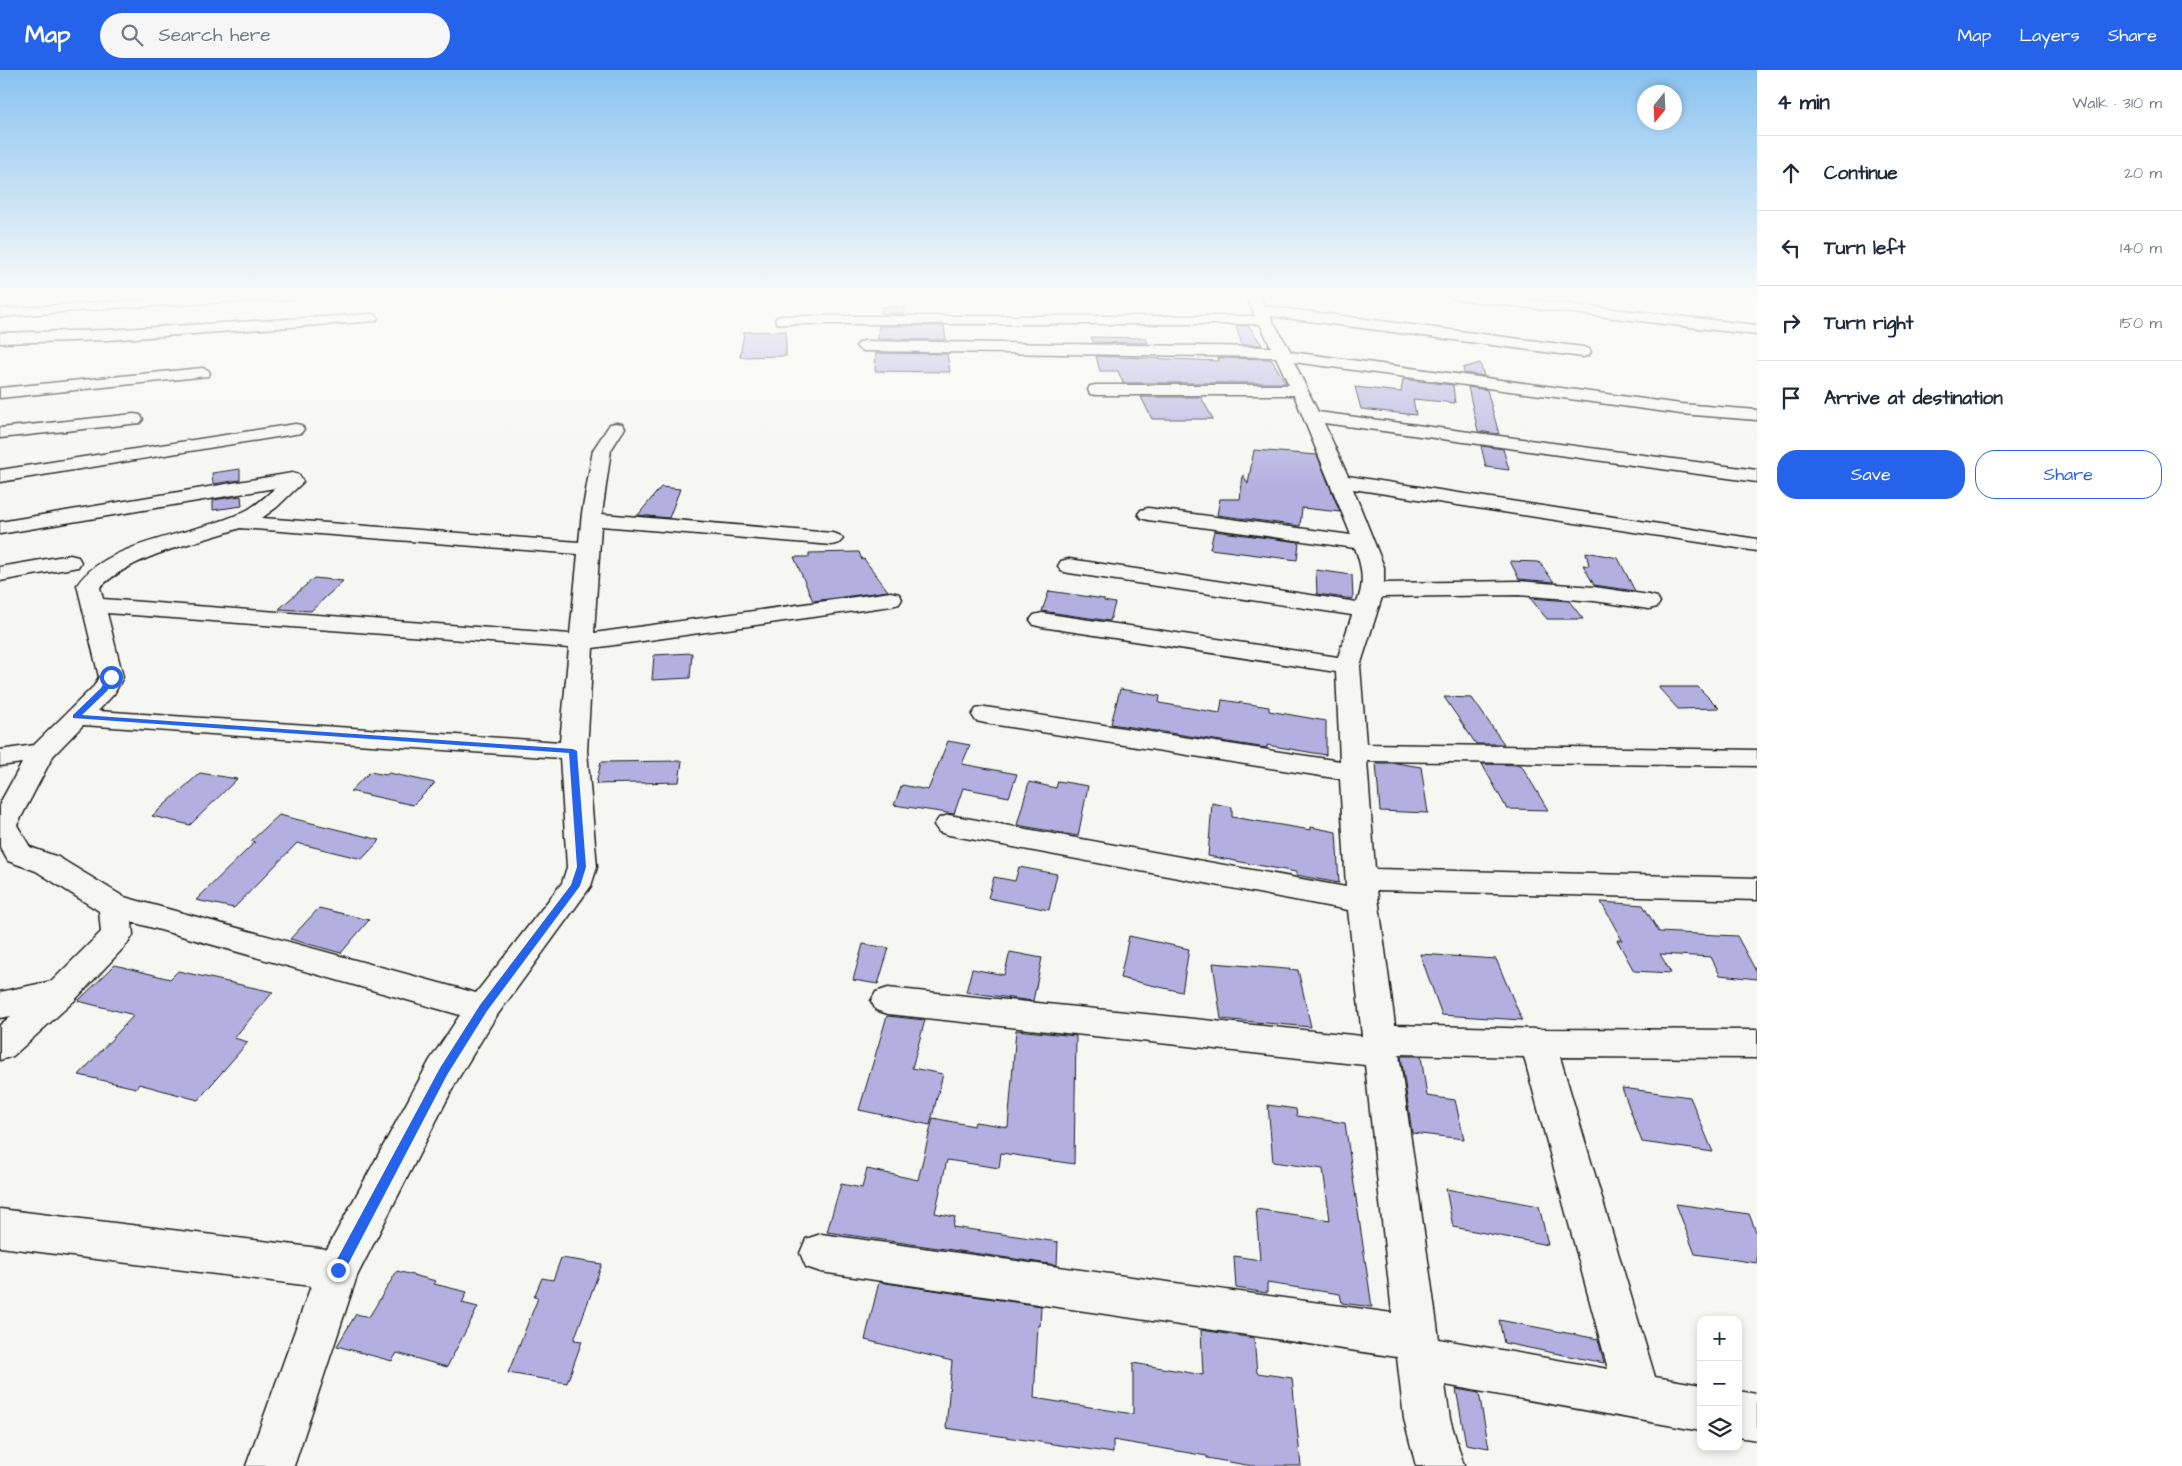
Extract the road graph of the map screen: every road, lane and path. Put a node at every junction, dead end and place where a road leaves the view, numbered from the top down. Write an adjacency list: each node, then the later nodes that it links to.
1 (1287, 360): 6 (street)
2 (1328, 360): 7 (street)
3 (202, 373): 5 (street)
4 (1096, 390): 6 (street)
5 (0, 393)
6 (1306, 403): 13 (street); 14 (street)
7 (1757, 415)
8 (134, 419): 11 (street)
9 (616, 428): 18 (street)
10 (295, 429): 12 (street)
11 (0, 433)
12 (0, 476)
13 (1757, 476)
14 (1339, 481): 20 (street); 21 (street)
15 (1148, 514): 20 (street)
16 (243, 523): 18 (street)
17 (0, 528): 28 (street)
18 (590, 534): 19 (street); 30 (street)
19 (832, 539)
20 (1364, 543): 26 (street)
21 (1757, 546)
22 (70, 562): 24 (street)
23 (1069, 566): 26 (street)
24 (0, 574)
25 (892, 599): 30 (street)
26 (1369, 600): 27 (street); 31 (street)
27 (1649, 602)
28 (93, 605): 30 (street); 33 (street)
29 (1042, 620): 31 (street)
30 (583, 642): 34 (street)
31 (1348, 666): 38 (street)
32 (984, 715): 38 (street)
33 (75, 717): 34 (street); 35 (street)
34 (573, 751): 47 (street)
35 (42, 752): 36 (street); 40 (street)
36 (0, 758)
37 (1757, 758): 38 (street)
38 (1353, 762): 42 (street)
39 (949, 825): 42 (street)
40 (9, 856): 43 (street)
41 (1757, 889): 42 (street)
42 (1361, 890): 50 (street)
43 (114, 906): 44 (street); 47 (street)
44 (62, 992): 46 (street); 51 (street)
45 (888, 1001): 50 (street)
46 (0, 1005)
47 (483, 1008): 54 (street)
48 (1538, 1043): 49 (street); 50 (street); 56 (street)
49 (1757, 1044)
50 (1380, 1045): 55 (street)
51 (0, 1046)
52 (0, 1228): 54 (street)
53 (821, 1253): 55 (street)
54 (338, 1270): 60 (street)
55 (1418, 1348): 56 (street); 61 (street)
56 (1638, 1397): 57 (street)
57 (1697, 1407)
58 (1742, 1415): 59 (street)
59 (1757, 1417)
60 (270, 1466)
61 (1440, 1466)

